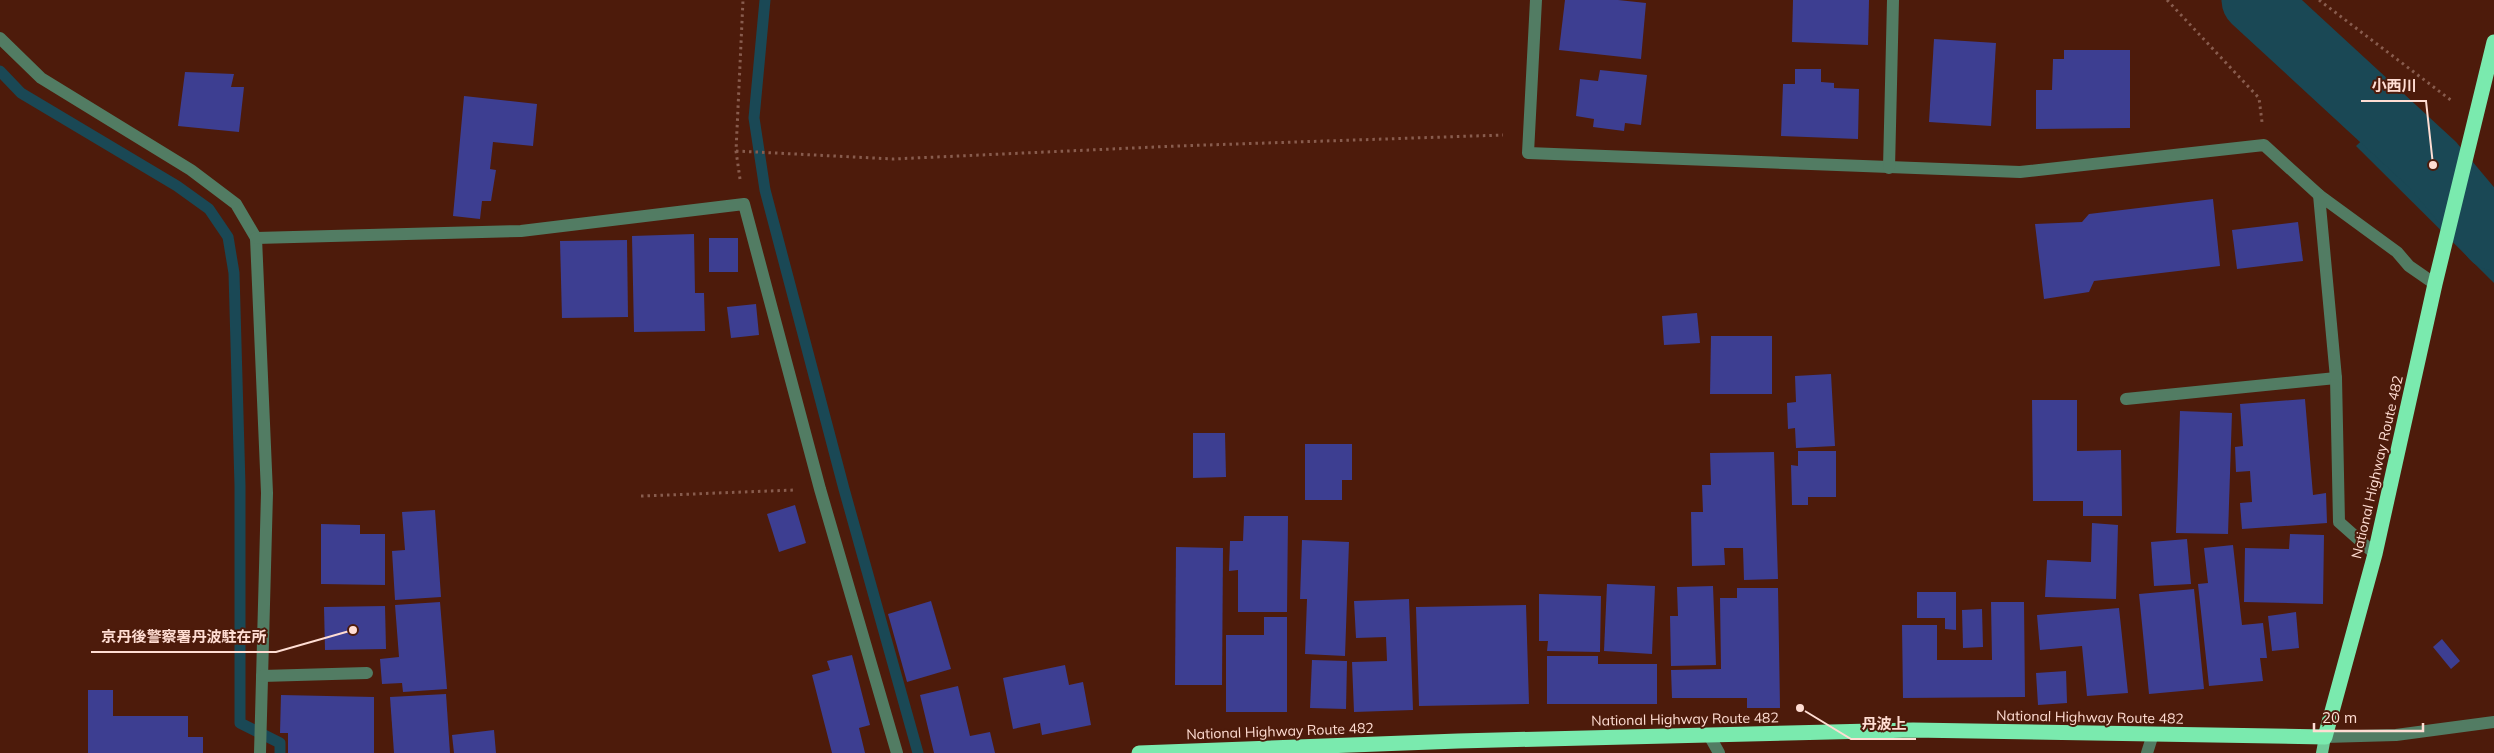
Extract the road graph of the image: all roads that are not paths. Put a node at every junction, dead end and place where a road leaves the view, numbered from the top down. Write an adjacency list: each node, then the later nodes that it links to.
1 (1536, 0): 5 (street)
2 (1893, 0): 5 (street)
3 (0, 38): 7 (street)
4 (2494, 42): 8 (highway, National Highway Route 482)
5 (1889, 168): 6 (street)
6 (2319, 195): 8 (street); 9 (street)
7 (256, 238): 13 (street); 20 (street)
8 (2435, 284): 11 (highway, National Highway Route 482)
9 (2336, 378): 10 (street); 11 (street)
10 (2126, 399)
11 (2375, 554): 17 (highway, National Highway Route 482)
12 (367, 673): 13 (street)
13 (262, 676): 19 (street)
14 (2494, 722): 17 (street)
15 (2153, 734): 16 (highway, National Highway Route 482); 17 (highway, National Highway Route 482); 23 (street)
16 (1709, 735): 18 (highway, National Highway Route 482); 22 (street)
17 (2325, 737): 24 (main road)
18 (1459, 747): 21 (highway, National Highway Route 482)
19 (260, 753)
20 (898, 753)
21 (1139, 753)
22 (1719, 753)
23 (2146, 753)
24 (2322, 753)

